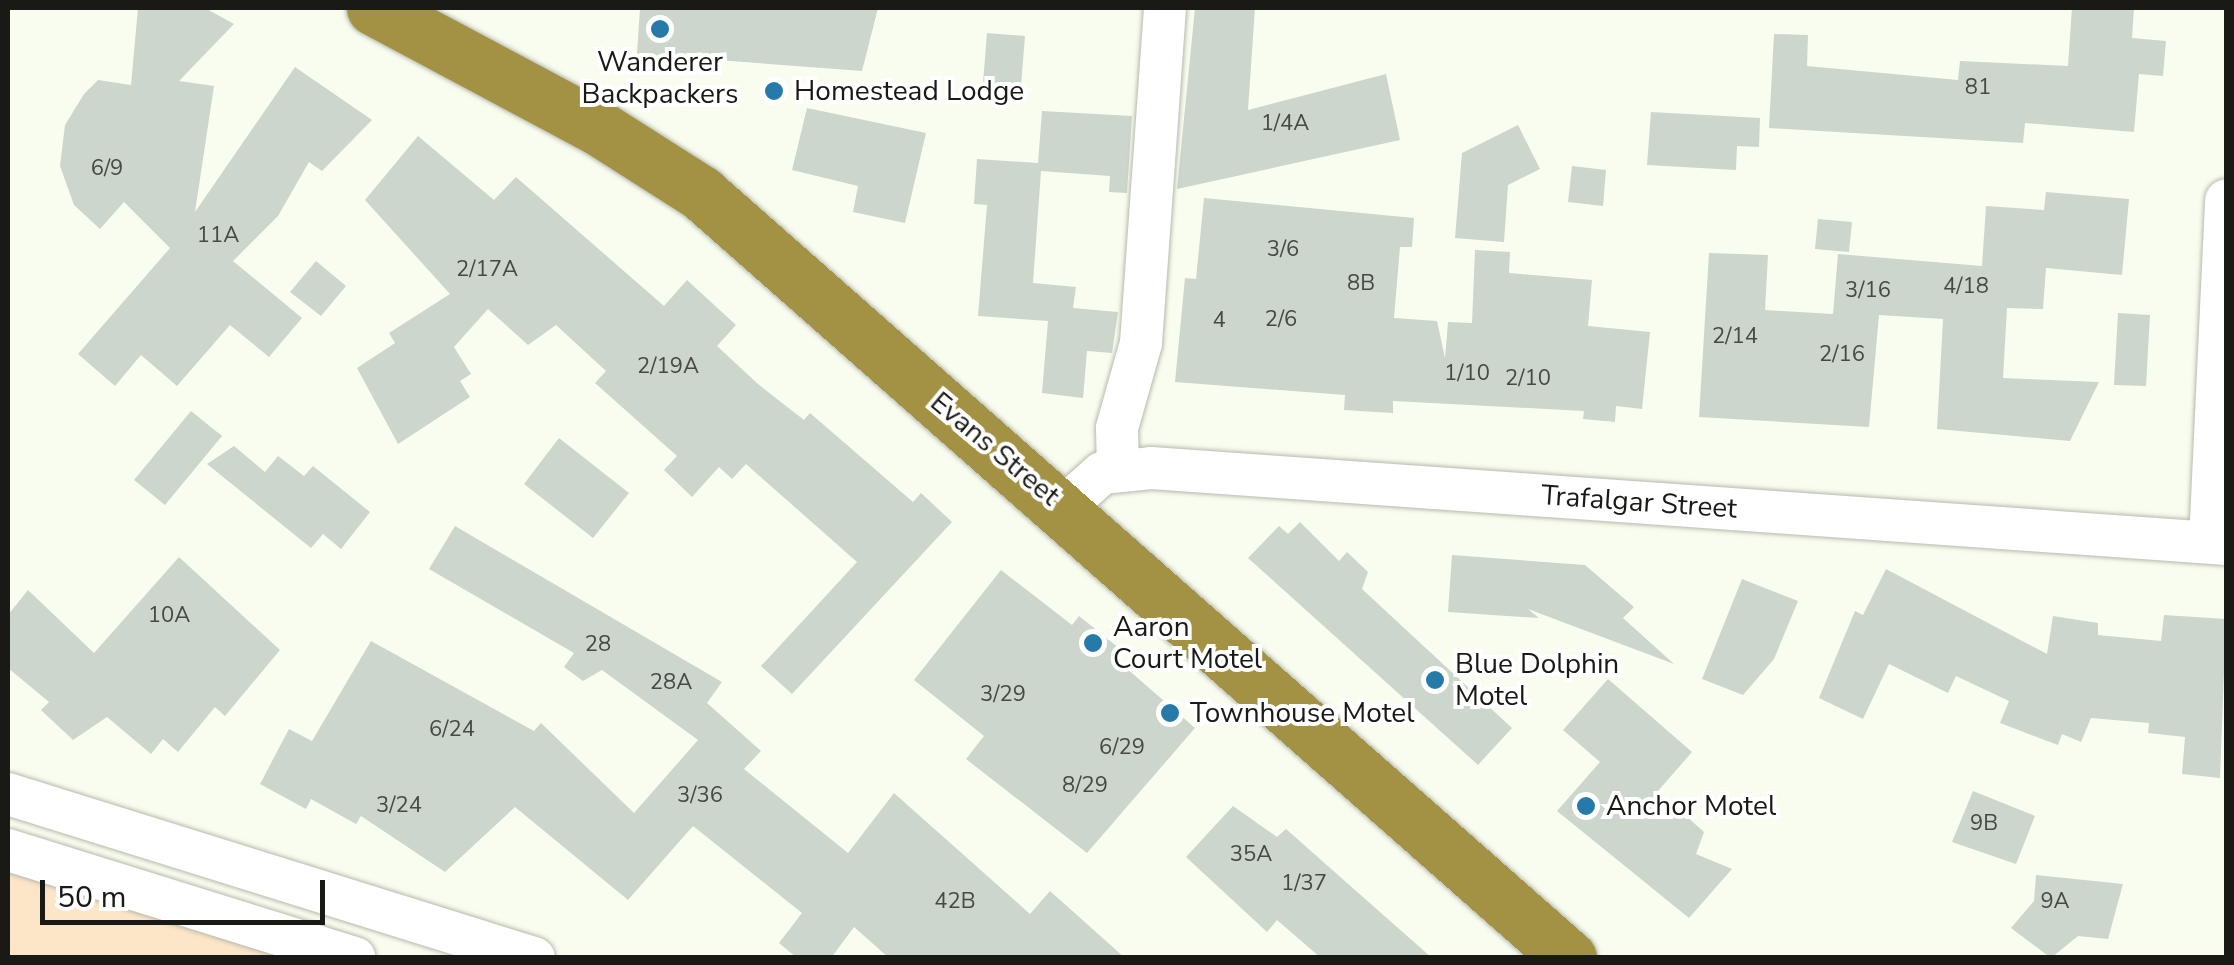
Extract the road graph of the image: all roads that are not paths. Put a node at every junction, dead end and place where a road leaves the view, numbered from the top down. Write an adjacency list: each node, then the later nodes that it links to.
1 (374, 8): 5 (highway, Evans Street)
2 (1165, 8): 4 (street)
3 (2226, 200): 6 (street)
4 (1118, 468): 5 (street); 6 (street, Trafalgar Street)
5 (1064, 507): 11 (highway, Evans Street)
6 (2218, 543)
7 (8, 794): 10 (street)
8 (8, 850): 9 (street)
9 (355, 958)
10 (534, 958)
11 (1569, 958)

